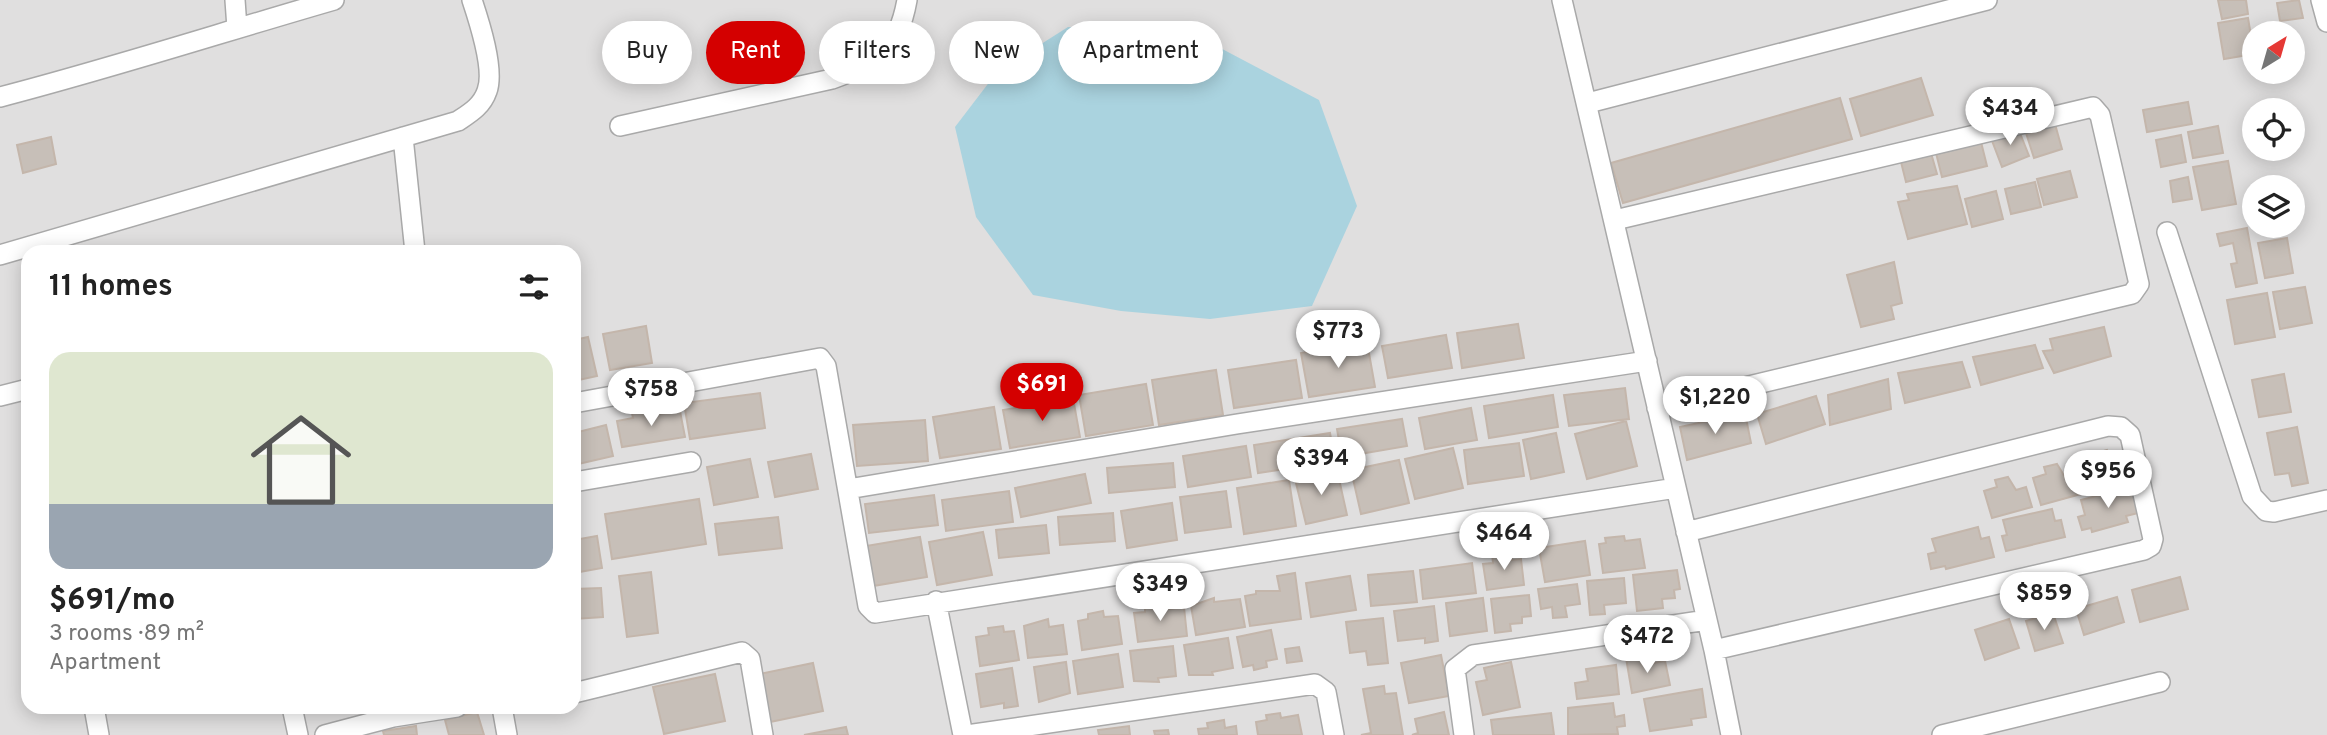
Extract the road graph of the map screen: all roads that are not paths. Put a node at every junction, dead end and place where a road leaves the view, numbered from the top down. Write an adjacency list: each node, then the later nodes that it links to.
1 (235, 0): 9 (street)
2 (334, 0): 9 (street)
3 (472, 0): 13 (street)
4 (907, 0): 12 (street)
5 (1562, 0): 11 (street)
6 (1987, 0): 11 (street)
7 (2321, 0): 8 (street)
8 (2327, 22)
9 (237, 28): 10 (street)
10 (0, 97)
11 (1588, 103): 14 (street)
12 (620, 126)
13 (403, 137): 16 (street); 17 (street)
14 (1615, 220): 20 (street); 24 (street)
15 (2167, 232): 29 (street)
16 (34, 245)
17 (414, 245)
18 (21, 249): 19 (street)
19 (0, 255)
20 (1647, 361): 24 (street); 28 (street)
21 (21, 391): 22 (street)
22 (0, 396)
23 (581, 402): 28 (street)
24 (1657, 408): 27 (street)
25 (691, 462): 26 (street)
26 (581, 481)
27 (1676, 488): 30 (street); 31 (street)
28 (848, 489): 31 (street)
29 (2327, 500)
30 (1686, 532): 32 (street); 33 (street)
31 (936, 601): 45 (street)
32 (1707, 620): 33 (street); 47 (street)
33 (1714, 650): 48 (street)
34 (2160, 682): 49 (street)
35 (581, 691): 44 (street)
36 (95, 714): 40 (street)
37 (294, 714): 41 (street)
38 (412, 714): 42 (street)
39 (503, 714): 43 (street)
40 (99, 735)
41 (298, 735)
42 (325, 735)
43 (507, 735)
44 (763, 735)
45 (965, 735): 46 (street)
46 (1334, 735)
47 (1464, 735)
48 (1731, 735)
49 (1942, 735)

